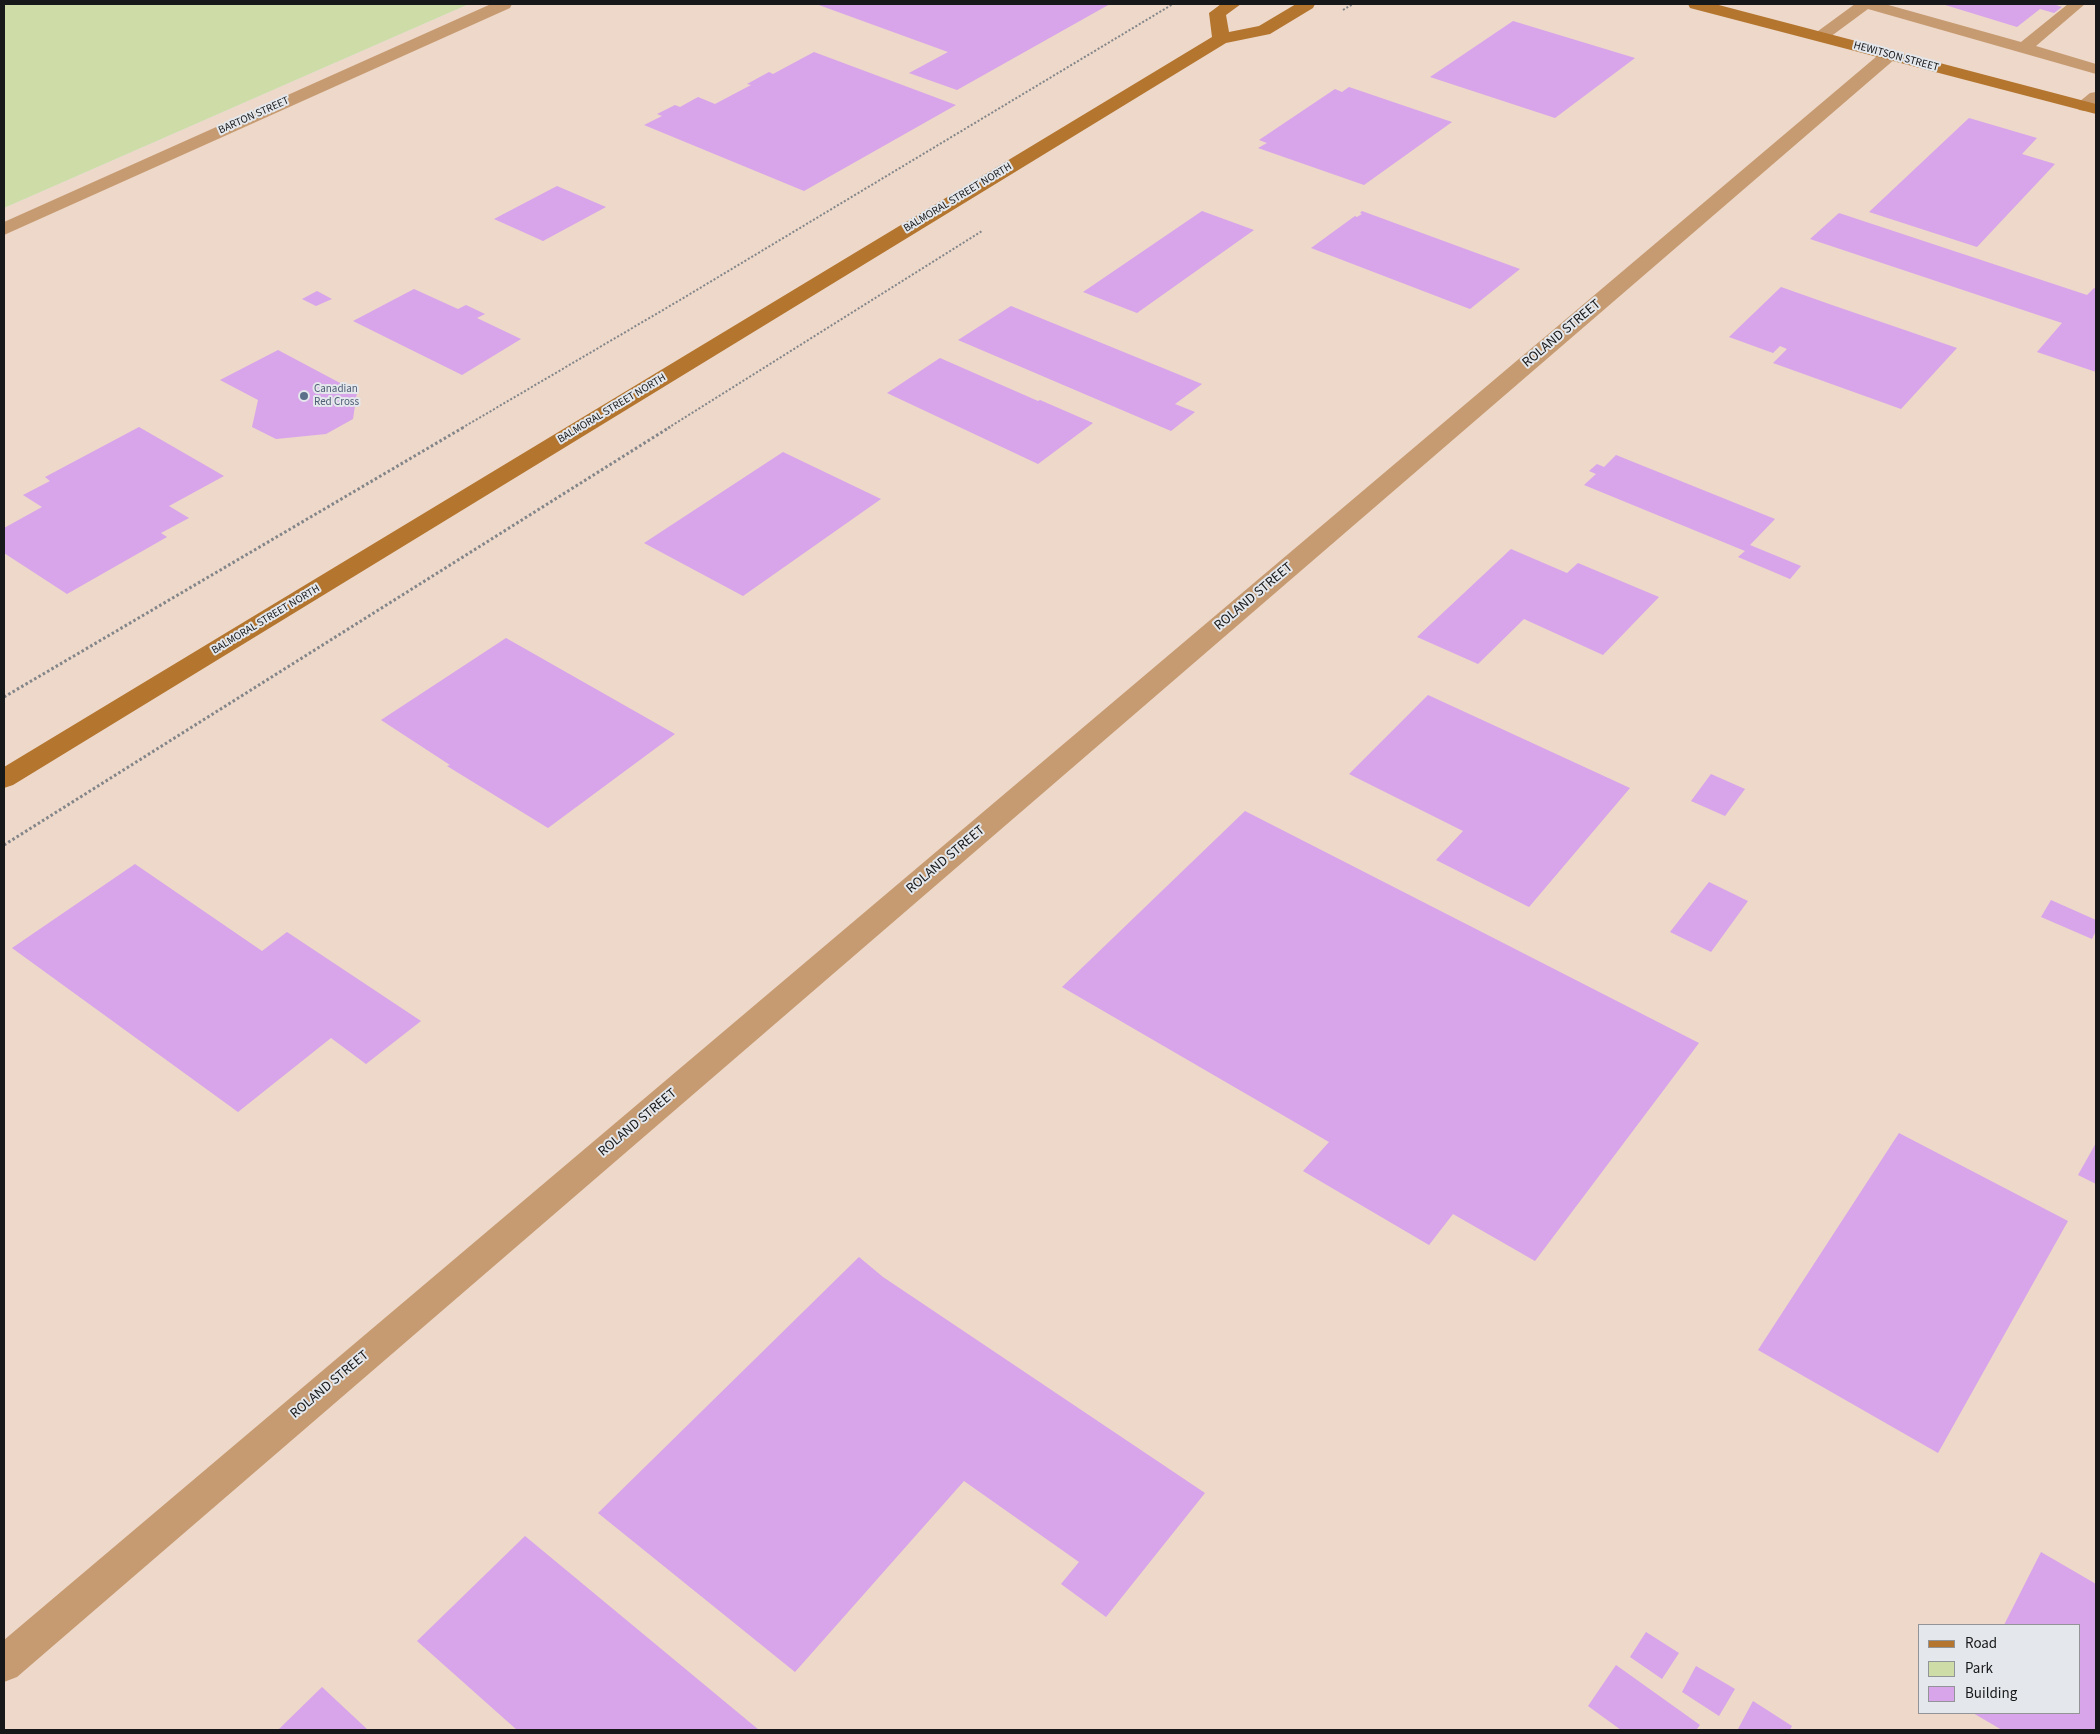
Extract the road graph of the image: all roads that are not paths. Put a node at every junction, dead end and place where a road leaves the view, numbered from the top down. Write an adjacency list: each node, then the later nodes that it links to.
1 (504, 4): 14 (street, BARTON STREET)
2 (1233, 4): 9 (main road)
3 (1307, 4): 9 (main road, BALMORAL STREET NORTH)
4 (1696, 4): 8 (main road, HEWITSON STREET)
5 (1866, 4): 8 (lane); 10 (lane)
6 (2077, 4): 10 (lane)
7 (1268, 9): 9 (main road)
8 (1820, 37): 11 (main road, HEWITSON STREET)
9 (1221, 39): 15 (main road, BALMORAL STREET NORTH)
10 (2024, 48): 12 (lane)
11 (1889, 55): 13 (main road, HEWITSON STREET); 16 (street, ROLAND STREET)
12 (2096, 69)
13 (2093, 104)
14 (4, 229)
15 (4, 779)
16 (4, 1664)

